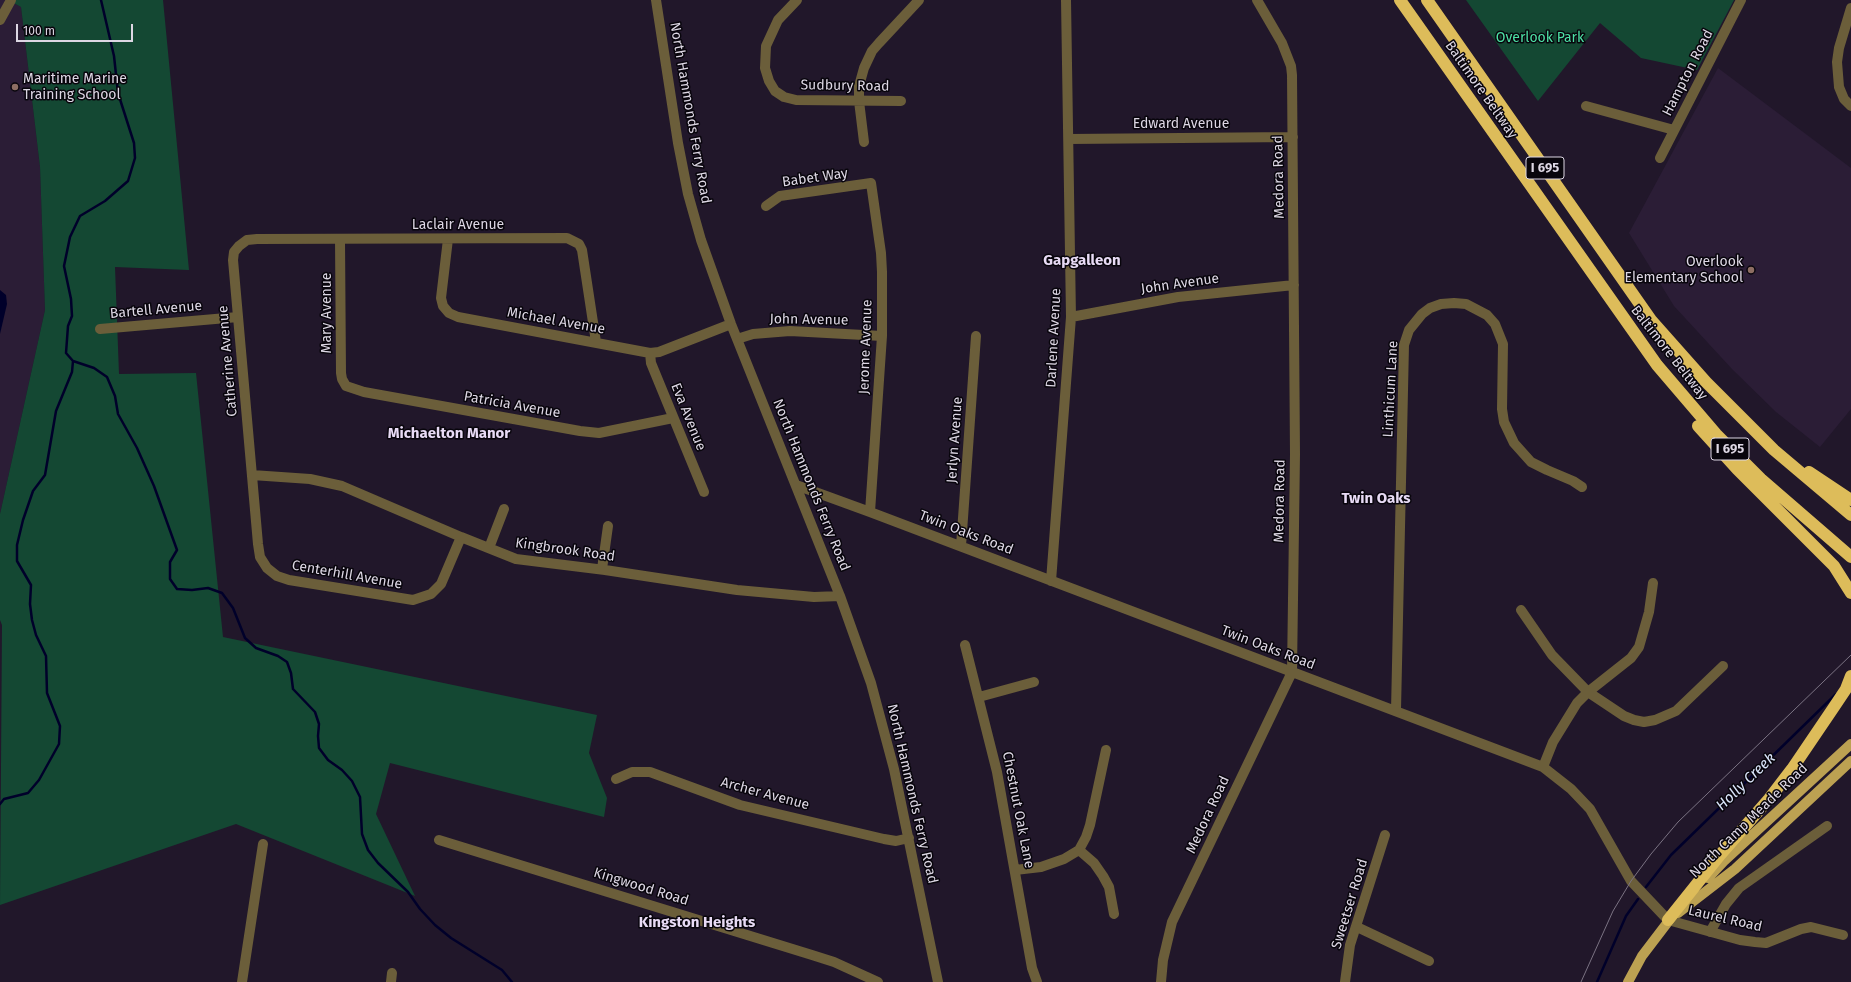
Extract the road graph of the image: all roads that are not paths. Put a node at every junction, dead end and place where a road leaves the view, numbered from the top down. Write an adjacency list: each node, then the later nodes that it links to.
1 (11, 0): 11 (street)
2 (656, 0): 29 (street, North Hammonds Ferry Road)
3 (797, 0): 12 (street, Sudbury Road)
4 (919, 0): 12 (street)
5 (1066, 0): 18 (street, Darlene Avenue)
6 (1257, 0): 17 (street, Medora Road)
7 (1400, 0): 31 (highway, Baltimore Beltway / I 695)
8 (1427, 0): 39 (highway, Baltimore Beltway / I 695)
9 (1741, 0): 16 (street, Hampton Road)
10 (1851, 8): 15 (street)
11 (0, 20)
12 (859, 101): 13 (street, Sudbury Road); 19 (street)
13 (901, 101)
14 (1586, 106): 16 (street)
15 (1851, 106)
16 (1674, 130): 20 (street, Hampton Road)
17 (1293, 137): 18 (street, Edward Avenue); 26 (street, Medora Road)
18 (1069, 139): 28 (street, Darlene Avenue)
19 (864, 142)
20 (1660, 158)
21 (871, 183): 22 (street, Babet Way); 32 (street, Jerome Avenue)
22 (766, 206)
23 (448, 239): 24 (street, Laclair Avenue); 35 (street, Michael Avenue); 35 (street, Laclair Avenue)
24 (340, 240): 25 (street, Laclair Avenue); 37 (street, Mary Avenue)
25 (239, 246): 27 (street, Catherine Avenue)
26 (1294, 285): 28 (street, John Avenue); 61 (street, Medora Road)
27 (238, 317): 30 (street, Bartell Avenue); 40 (street, Catherine Avenue)
28 (1071, 317): 54 (street, Darlene Avenue)
29 (731, 324): 34 (street, North Hammonds Ferry Road); 36 (street, Michael Avenue)
30 (100, 329)
31 (1631, 330): 52 (highway, Baltimore Beltway / I 695); 56 (highway)
32 (882, 336): 34 (street, John Avenue); 46 (street, Jerome Avenue)
33 (976, 336): 50 (street, Jerlyn Avenue)
34 (737, 339): 41 (street, North Hammonds Ferry Road)
35 (596, 342): 36 (street, Michael Avenue)
36 (650, 353): 38 (street, Eva Avenue)
37 (346, 386): 38 (street, Patricia Avenue)
38 (673, 418): 43 (street, Eva Avenue)
39 (1774, 450): 44 (highway); 47 (highway, Baltimore Beltway / I 695)
40 (252, 475): 49 (street, Kingbrook Road); 49 (street, Centerhill Avenue)
41 (796, 485): 46 (street, Twin Oaks Road); 57 (street, North Hammonds Ferry Road)
42 (1582, 487): 66 (street, Linthicum Lane)
43 (704, 492)
44 (1851, 500)
45 (504, 509): 51 (street)
46 (870, 512): 50 (street, Twin Oaks Road)
47 (1851, 515)
48 (608, 526): 53 (street)
49 (461, 537): 51 (street, Kingbrook Road)
50 (961, 546): 54 (street, Twin Oaks Road)
51 (489, 548): 53 (street, Kingbrook Road)
52 (1851, 557)
53 (602, 569): 57 (street, Kingbrook Road)
54 (1051, 581): 61 (street, Twin Oaks Road)
55 (1653, 582): 64 (street)
56 (1851, 593)
57 (840, 596): 74 (street, North Hammonds Ferry Road)
58 (1521, 610): 64 (street)
59 (965, 645): 65 (street, Chestnut Oak Lane)
60 (1723, 666): 64 (street)
61 (1292, 672): 66 (street, Twin Oaks Road); 89 (street, Medora Road)
62 (1851, 676): 80 (highway)
63 (1034, 682): 65 (street)
64 (1588, 692): 70 (street)
65 (979, 697): 78 (street, Chestnut Oak Lane)
66 (1396, 710): 70 (street, Twin Oaks Road)
67 (1851, 744): 80 (main road, North Camp Meade Road)
68 (1106, 750): 77 (street)
69 (1851, 761): 80 (main road, North Camp Meade Road)
70 (1543, 767): 80 (street, Twin Oaks Road)
71 (616, 779): 74 (street, Archer Avenue)
72 (1827, 826): 82 (street)
73 (1385, 835): 81 (street, Sweetser Road)
74 (909, 838): 87 (street, North Hammonds Ferry Road)
75 (440, 840): 86 (street, Kingwood Road)
76 (262, 844): 85 (street)
77 (1079, 850): 78 (street); 79 (street)
78 (1015, 870): 88 (street, Chestnut Oak Lane)
79 (1114, 914)
80 (1668, 920): 82 (street, Laurel Road); 91 (main road, North Camp Meade Road)
81 (1357, 927): 84 (street); 90 (street, Sweetser Road)
82 (1710, 932): 83 (street, Laurel Road)
83 (1843, 935)
84 (1430, 961)
85 (242, 982)
86 (878, 982)
87 (938, 982)
88 (1037, 982)
89 (1161, 982)
90 (1346, 982)
91 (1628, 982)

